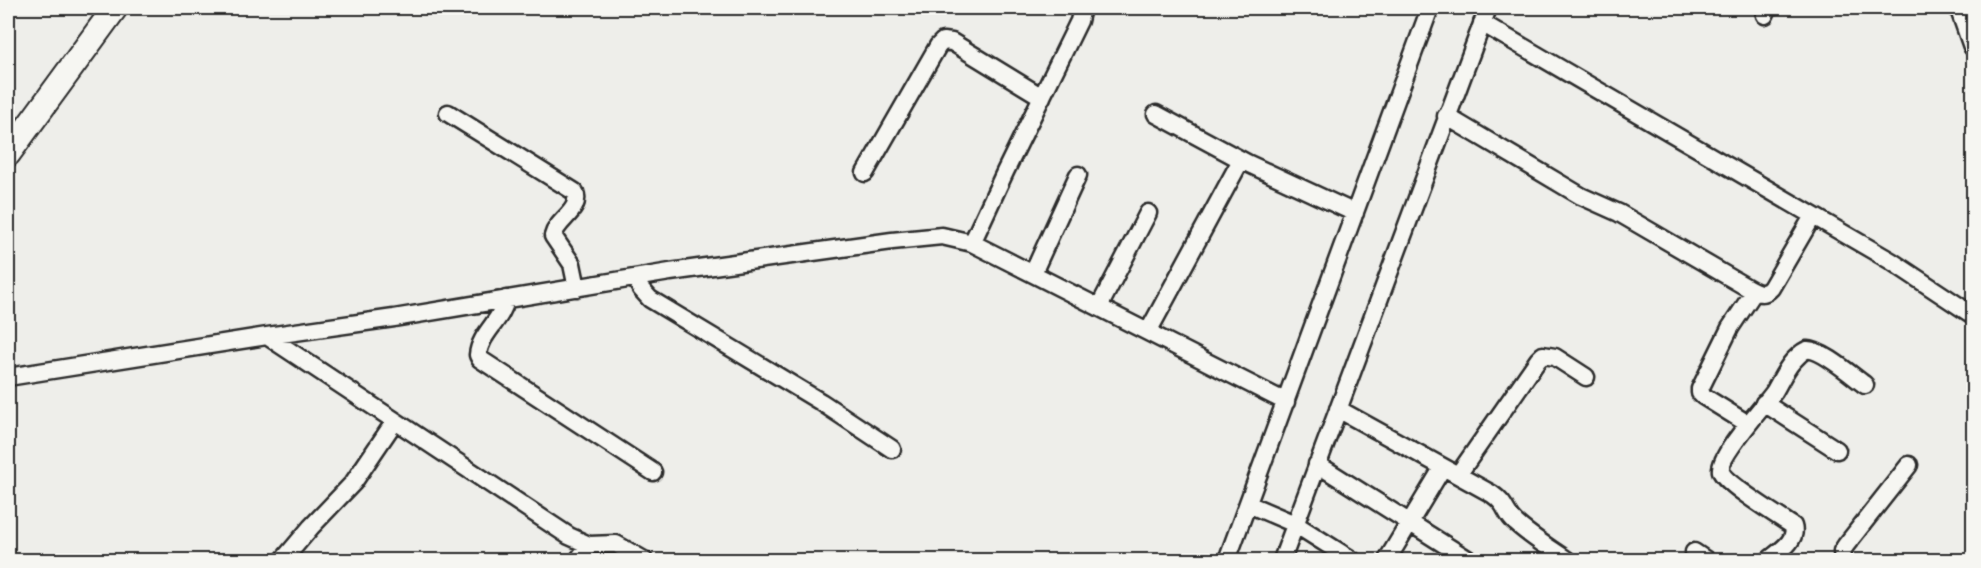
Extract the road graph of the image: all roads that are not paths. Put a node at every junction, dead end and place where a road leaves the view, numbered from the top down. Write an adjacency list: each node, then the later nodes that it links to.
1 (115, 8): 11 (highway)
2 (1082, 8): 7 (street)
3 (1430, 8): 16 (street)
4 (1961, 8): 6 (main road)
5 (1485, 15): 10 (street); 17 (street)
6 (1974, 45)
7 (1041, 97): 13 (street); 18 (street)
8 (448, 113): 21 (street)
9 (1156, 114): 12 (street)
10 (1446, 116): 22 (street); 33 (street)
11 (8, 154)
12 (1241, 160): 16 (street); 26 (street)
13 (865, 173)
14 (1078, 175): 19 (street)
15 (1148, 213): 24 (street)
16 (1355, 213): 31 (street)
17 (1814, 216): 22 (street); 25 (street)
18 (972, 243): 19 (street); 20 (street)
19 (1033, 273): 24 (street)
20 (635, 278): 21 (street); 36 (street)
21 (577, 288): 23 (street)
22 (1754, 291): 35 (street)
23 (507, 299): 27 (street); 41 (street)
24 (1099, 307): 26 (street)
25 (1974, 316)
26 (1148, 332): 31 (street)
27 (267, 336): 29 (street); 34 (street)
28 (1586, 377): 40 (street)
29 (8, 378)
30 (1865, 385): 32 (street)
31 (1286, 402): 42 (street)
32 (1764, 403): 35 (street); 37 (street)
33 (1338, 409): 38 (street); 40 (street)
34 (395, 421): 45 (street); 46 (street)
35 (1748, 424): 55 (street)
36 (892, 449)
37 (1836, 450)
38 (1317, 464): 43 (street); 44 (street)
39 (1910, 465): 56 (street)
40 (1451, 471): 43 (street); 54 (street)
41 (653, 472)
42 (1254, 507): 44 (street); 49 (street)
43 (1410, 521): 52 (street); 53 (street)
44 (1289, 522): 50 (street); 51 (street)
45 (589, 546): 47 (street); 48 (street)
46 (283, 561)
47 (578, 561)
48 (644, 561)
49 (1227, 561)
50 (1282, 561)
51 (1352, 561)
52 (1387, 561)
53 (1469, 561)
54 (1567, 561)
55 (1769, 561)
56 (1843, 561)

